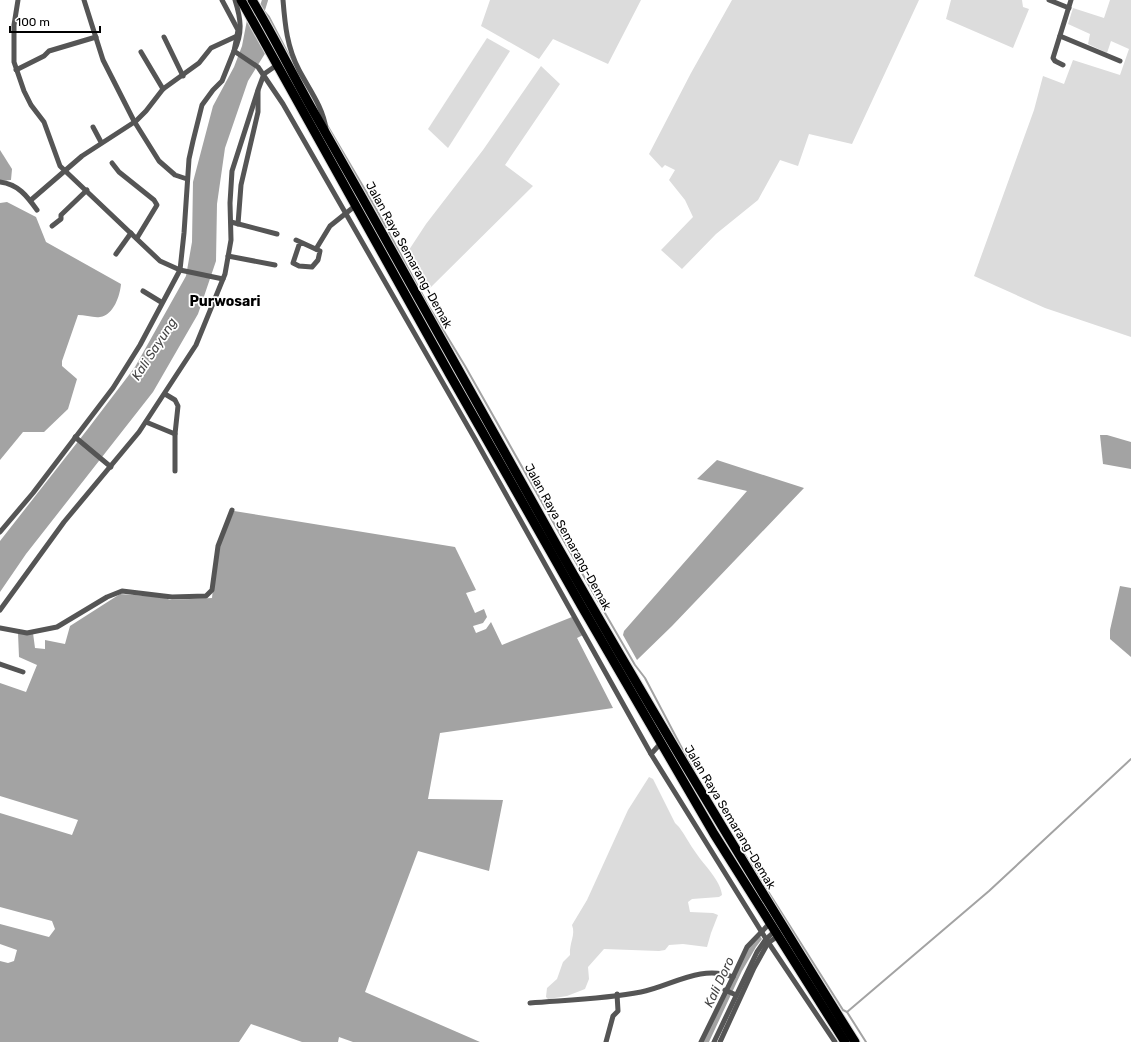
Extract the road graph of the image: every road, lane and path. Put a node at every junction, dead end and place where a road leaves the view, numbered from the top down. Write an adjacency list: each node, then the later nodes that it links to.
1 (18, 0): 19 (street)
2 (84, 0): 12 (street)
3 (222, 0): 10 (street)
4 (235, 0): 10 (street)
5 (283, 0): 26 (street)
6 (1049, 0): 9 (street)
7 (1071, 0): 9 (street)
8 (246, 2): 17 (highway, Jalan Raya Semarang-Demak); 26 (highway, Jalan Raya Semarang-Demak)
9 (1068, 8): 11 (street)
10 (239, 35): 15 (street); 21 (street)
11 (1060, 36): 16 (street); 18 (street)
12 (96, 37): 19 (street); 24 (street)
13 (164, 37): 21 (street)
14 (141, 52): 22 (street)
15 (236, 52): 20 (street); 30 (street)
16 (1120, 61)
17 (277, 65): 20 (street); 34 (highway, Jalan Raya Semarang-Demak)
18 (1063, 65)
19 (16, 70): 29 (street)
20 (264, 74): 23 (street); 34 (street)
21 (183, 76): 22 (street)
22 (163, 89): 24 (street)
23 (258, 90): 36 (street); 37 (street)
24 (134, 121): 27 (street); 30 (street)
25 (94, 127): 27 (street)
26 (326, 134): 50 (highway, Jalan Raya Semarang-Demak)
27 (101, 142): 29 (street)
28 (112, 163): 41 (street)
29 (64, 171): 32 (street); 33 (street)
30 (187, 179): 46 (street)
31 (0, 182): 33 (street)
32 (87, 190): 38 (street); 39 (street)
33 (31, 200): 35 (street)
34 (350, 209): 42 (street); 51 (highway, Jalan Raya Semarang-Demak); 65 (street)
35 (37, 210)
36 (231, 222): 37 (street); 44 (street)
37 (238, 224): 40 (street)
38 (52, 226)
39 (130, 233): 41 (street); 43 (street)
40 (276, 234)
41 (137, 238): 46 (street)
42 (316, 249): 42 (street)
43 (116, 254)
44 (228, 256): 45 (street); 47 (street)
45 (275, 265)
46 (182, 270): 47 (street); 49 (street)
47 (223, 280): 52 (street)
48 (143, 291): 49 (street)
49 (161, 302): 55 (street)
50 (459, 368): 51 (highway); 66 (highway, Jalan Raya Semarang-Demak)
51 (450, 375): 64 (highway, Jalan Raya Semarang-Demak)
52 (165, 394): 53 (street); 54 (street)
53 (146, 422): 54 (street); 56 (street)
54 (175, 434): 57 (street)
55 (76, 438): 56 (street); 59 (street)
56 (110, 466): 60 (street)
57 (175, 470)
58 (232, 510): 61 (street)
59 (0, 532)
60 (0, 610)
61 (0, 628)
62 (0, 664): 63 (street)
63 (23, 672)
64 (661, 743): 65 (street); 66 (highway, Jalan Raya Semarang-Demak)
65 (651, 754): 67 (street)
66 (777, 930): 67 (street); 68 (street); 79 (highway, Jalan Raya Semarang-Demak); 80 (highway, Jalan Raya Semarang-Demak)
67 (761, 931): 68 (street); 69 (street)
68 (767, 941): 72 (street); 77 (street); 78 (street)
69 (733, 977): 70 (street); 71 (street)
70 (726, 990): 72 (street); 75 (street)
71 (617, 994): 73 (street); 74 (street)
72 (735, 994): 76 (street)
73 (530, 1003)
74 (606, 1042)
75 (703, 1042)
76 (714, 1042)
77 (720, 1042)
78 (835, 1042)
79 (845, 1042)
80 (855, 1042)

